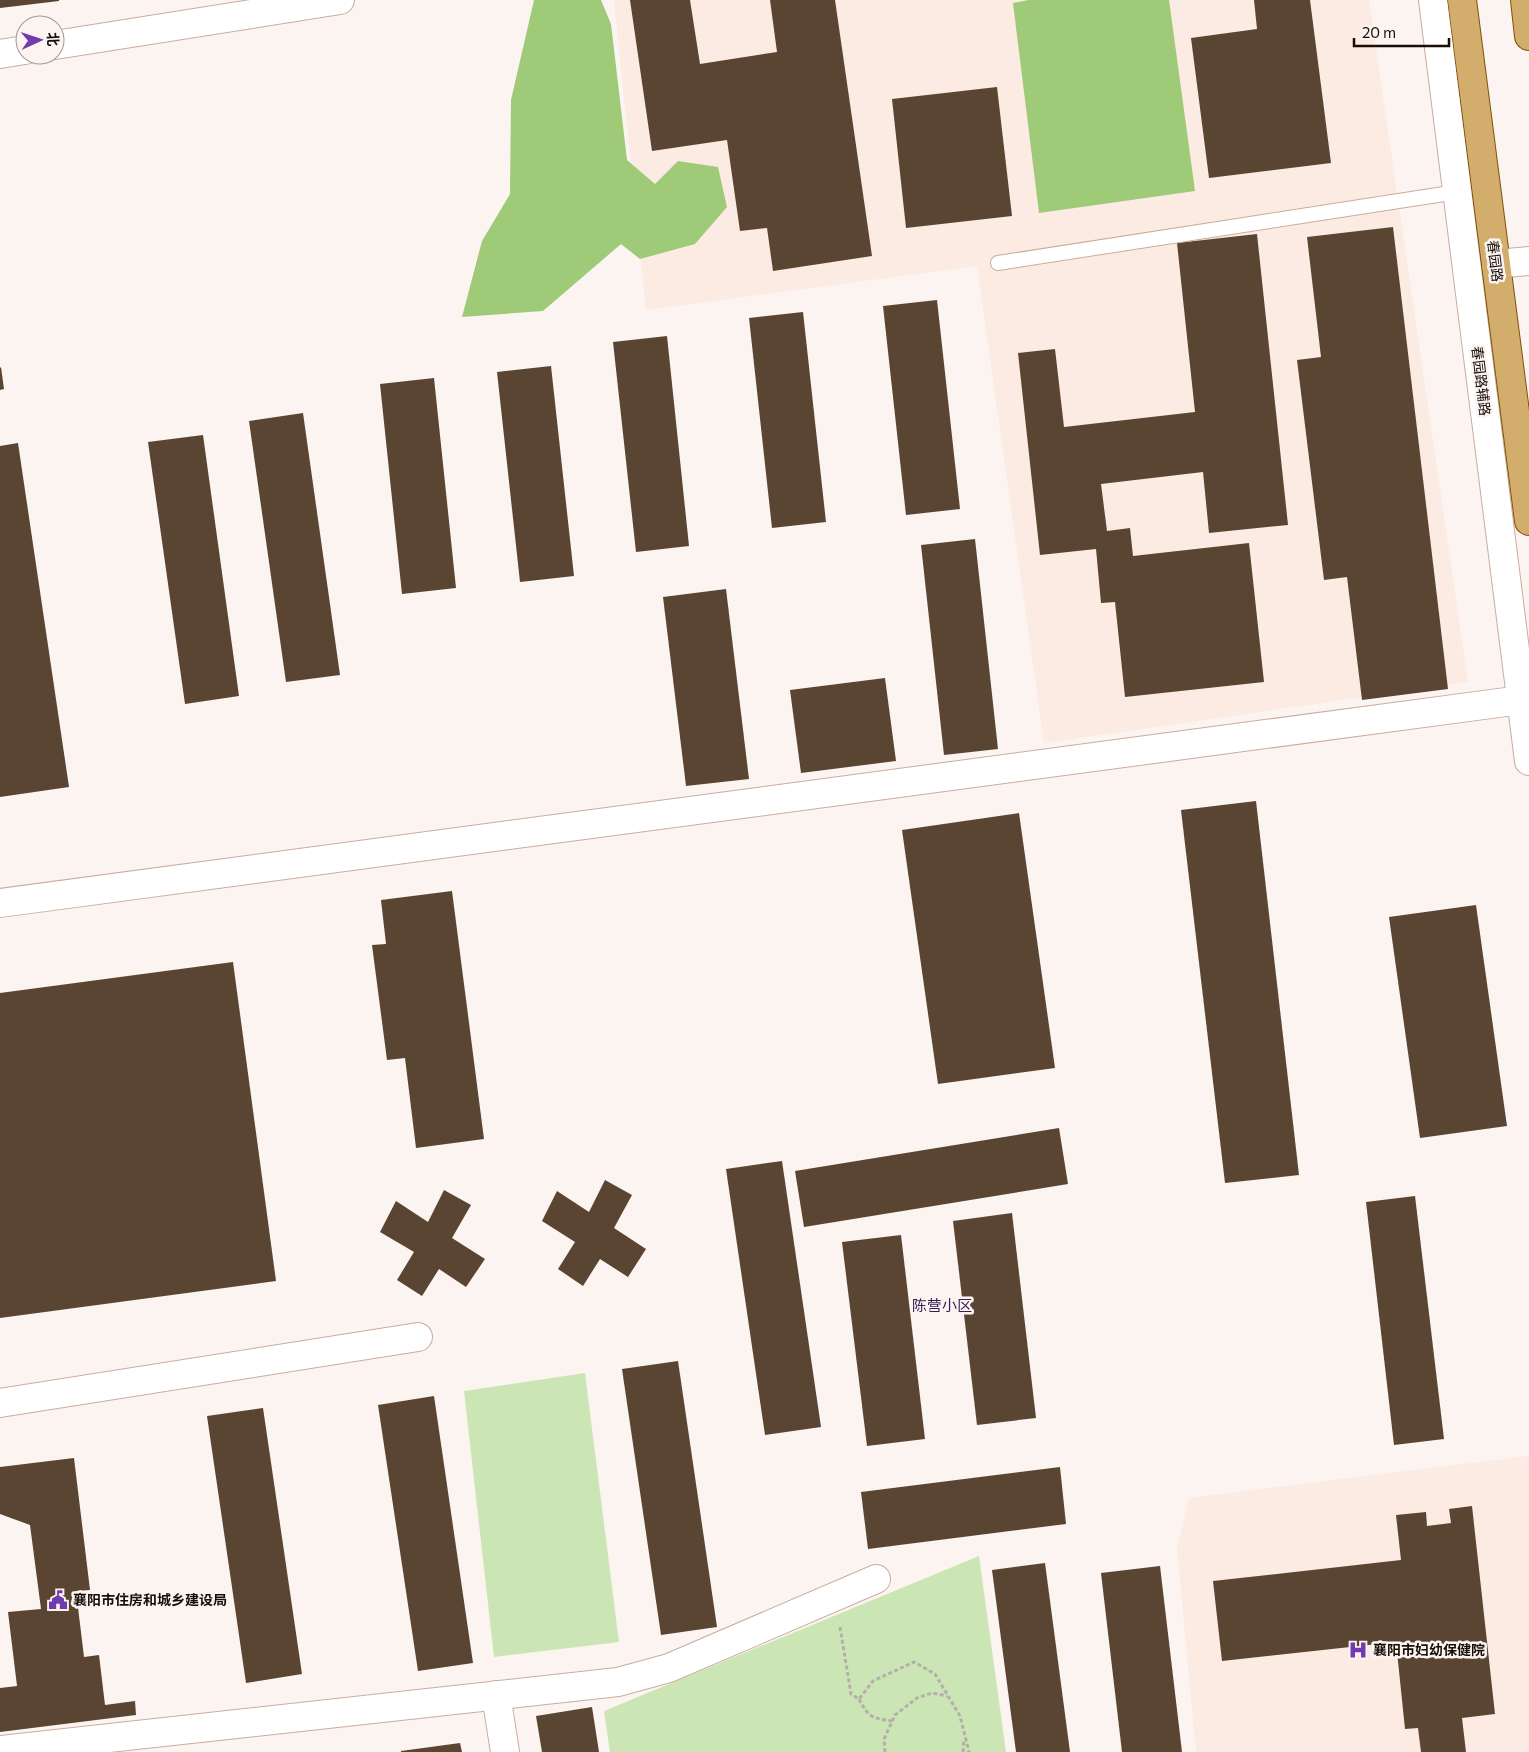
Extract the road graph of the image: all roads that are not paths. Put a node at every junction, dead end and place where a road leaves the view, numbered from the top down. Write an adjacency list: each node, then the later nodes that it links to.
1 (340, 0): 6 (street)
2 (1433, 0): 9 (street, 春园路辅路)
3 (1462, 0): 12 (main road, 春园路)
4 (1525, 0): 5 (main road)
5 (1529, 36)
6 (65, 43)
7 (15, 52): 8 (street)
8 (0, 54)
9 (1457, 192): 11 (lane); 14 (street, 春园路辅路)
10 (1529, 261): 12 (street)
11 (998, 263)
12 (1496, 264): 13 (main road, 春园路)
13 (1529, 521)
14 (1521, 700): 15 (street, 春园路辅路); 16 (street)
15 (1529, 762)
16 (0, 903)
17 (418, 1337): 18 (street)
18 (0, 1403)
19 (876, 1579): 20 (street)
20 (496, 1695): 21 (street); 22 (street)
21 (0, 1750)
22 (505, 1752)

